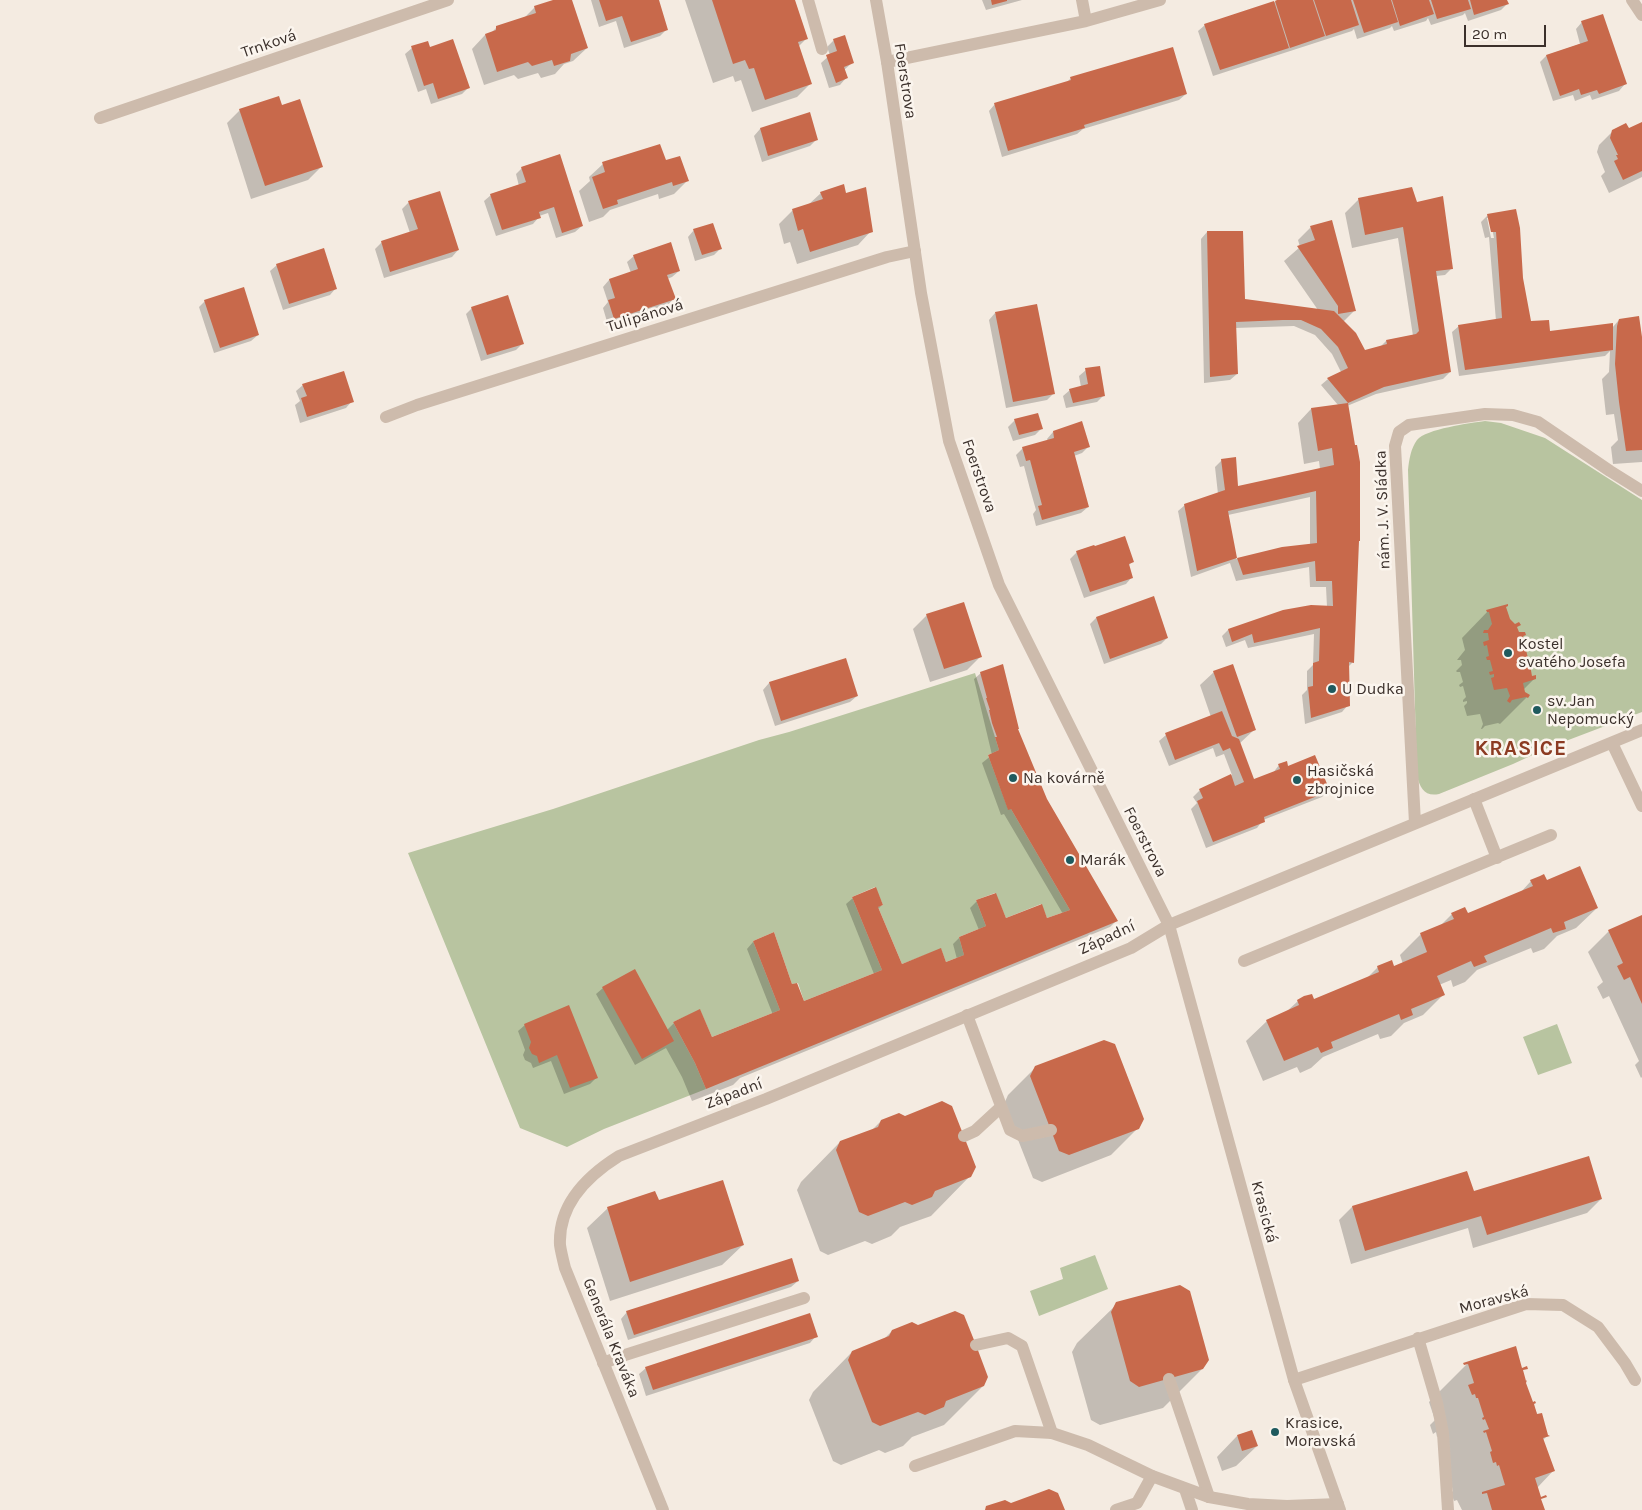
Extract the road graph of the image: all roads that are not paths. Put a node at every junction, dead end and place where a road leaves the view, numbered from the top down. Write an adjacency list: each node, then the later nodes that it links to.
1 (448, 0): 11 (street, Trnková)
2 (808, 0): 9 (street)
3 (876, 0): 10 (street, Foerstrova)
4 (1082, 0): 8 (street)
5 (1160, 0): 8 (street)
6 (1632, 0): 7 (street)
7 (1642, 15)
8 (1086, 21): 10 (street)
9 (822, 50)
10 (887, 62): 12 (street, Foerstrova)
11 (100, 118)
12 (915, 251): 13 (street, Tulipánová); 22 (street, Foerstrova)
13 (386, 418)
14 (1642, 491): 19 (street, nám. J. V. Sládka)
15 (1642, 730): 16 (street, Západní)
16 (1612, 743): 17 (street, Západní); 18 (street)
17 (1474, 799): 19 (street, Západní); 21 (street)
18 (1642, 806)
19 (1415, 823): 22 (street, Západní)
20 (1551, 835): 21 (street)
21 (1497, 858): 23 (street)
22 (1169, 925): 24 (street, Západní); 34 (street, Krasická)
23 (1244, 961)
24 (967, 1016): 25 (street); 28 (street, Západní)
25 (1001, 1107): 26 (street); 27 (street)
26 (1051, 1130)
27 (964, 1136)
28 (588, 1179): 32 (street, Generála Kraváka)
29 (804, 1298): 32 (street)
30 (1418, 1338): 34 (street, Moravská); 35 (street, Moravská); 45 (street)
31 (976, 1345): 36 (street)
32 (603, 1363): 42 (street, Generála Kraváka)
33 (1169, 1378): 40 (street)
34 (1294, 1380): 41 (street, Krasická)
35 (1635, 1380)
36 (1052, 1433): 37 (street, Krasická); 38 (street, Krasická)
37 (915, 1466)
38 (1152, 1476): 39 (street, Krasická); 43 (street)
39 (1185, 1489): 40 (street, Krasická); 44 (street)
40 (1209, 1496): 41 (street, Krasická)
41 (1339, 1507)
42 (663, 1510)
43 (1116, 1510)
44 (1192, 1510)
45 (1448, 1510)

